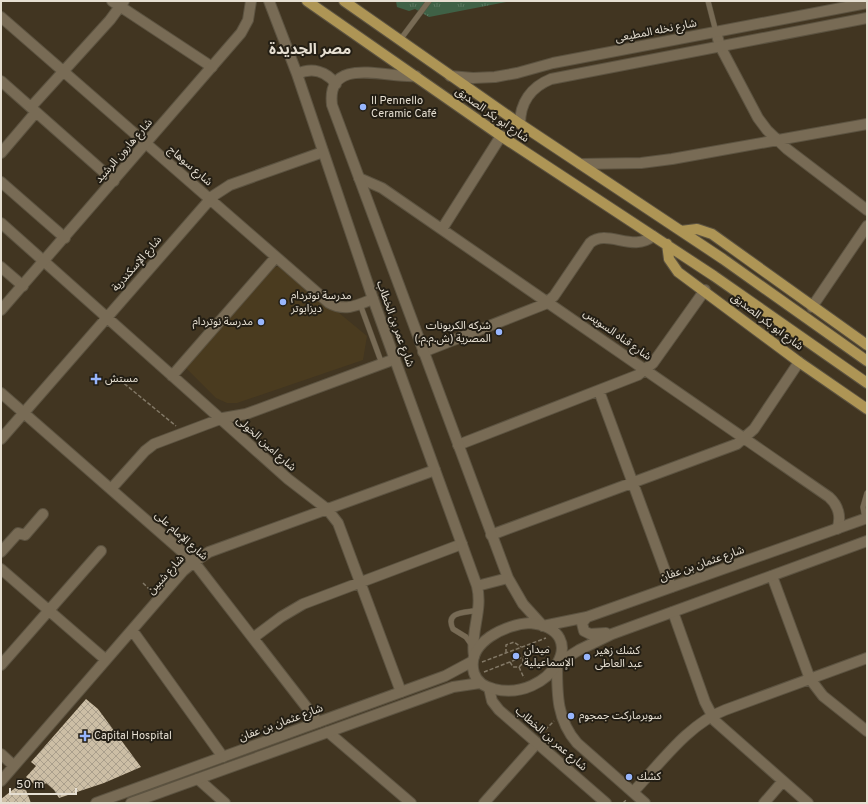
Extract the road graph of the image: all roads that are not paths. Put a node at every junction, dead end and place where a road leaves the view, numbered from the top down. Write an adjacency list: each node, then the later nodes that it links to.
1 (251, 1): 14 (street, شارع هارون الرشيد)
2 (269, 1): 16 (street, شارع عمر بن الخطاب)
3 (307, 1): 17 (main road, شارع ابو بكر الصديق)
4 (344, 1): 12 (main road, شارع ابو بكر الصديق)
5 (429, 1): 12 (lane)
6 (708, 1): 11 (lane)
7 (119, 3): 14 (street); 15 (street)
8 (867, 3): 11 (street, شارع نخله المطيعى)
9 (1, 17): 15 (street, شارع سوهاج)
10 (867, 18): 13 (street)
11 (716, 32): 13 (street); 18 (street, شارع نخله المطيعى)
12 (400, 40): 18 (main road, شارع ابو بكر الصديق)
13 (720, 46): 22 (street); 25 (street)
14 (212, 67): 26 (street, شارع هارون الرشيد)
15 (63, 71): 21 (street); 26 (street, شارع سوهاج)
16 (297, 74): 20 (street); 27 (street, شارع عمر بن الخطاب)
17 (416, 76): 20 (street); 24 (main road, شارع ابو بكر الصديق)
18 (450, 76): 22 (main road, شارع ابو بكر الصديق)
19 (1, 81): 21 (street)
20 (336, 84): 30 (street, شارع عمر بن الخطاب)
21 (34, 109): 28 (street); 31 (street)
22 (520, 124): 29 (main road, شارع ابو بكر الصديق)
23 (867, 124): 25 (street)
24 (501, 136): 37 (street); 39 (main road, شارع ابو بكر الصديق)
25 (777, 140): 29 (street); 34 (street)
26 (146, 144): 31 (street, شارع هارون الرشيد); 33 (street, شارع سوهاج)
27 (324, 152): 33 (street, شارع الإسكندرية); 47 (street, شارع عمر بن الخطاب)
28 (1, 153)
29 (580, 164): 38 (main road, شارع ابو بكر الصديق)
30 (359, 178): 37 (street, شارع قناه السويس); 54 (street, شارع عمر بن الخطاب)
31 (114, 181): 40 (street, شارع هارون الرشيد)
32 (1, 182): 40 (street)
33 (210, 199): 42 (street, شارع سوهاج); 52 (street, شارع الإسكندرية)
34 (867, 210)
35 (1, 223): 43 (street, شارع امين الخولى)
36 (867, 226): 51 (street)
37 (442, 229): 48 (street, شارع قناه السويس)
38 (681, 231): 51 (main road); 56 (main road, شارع ابو بكر الصديق)
39 (653, 236): 41 (main road, شارع ابو بكر الصديق); 48 (street)
40 (64, 238): 43 (street, شارع هارون الرشيد)
41 (667, 244): 46 (main road, شارع ابو بكر الصديق); 61 (main road, شارع ابو بكر الصديق)
42 (276, 256): 49 (street, شارع سوهاج); 60 (street)
43 (44, 261): 45 (street, شارع هارون الرشيد); 52 (street, شارع امين الخولى)
44 (1, 267): 45 (street)
45 (23, 286): 50 (street, شارع هارون الرشيد)
46 (705, 290): 57 (main road, شارع ابو بكر الصديق); 59 (street)
47 (373, 299): 49 (street, شارع سوهاج); 55 (street, شارع عمر بن الخطاب)
48 (548, 302): 54 (street); 59 (street, شارع قناه السويس)
49 (360, 304): 58 (lane)
50 (3, 305)
51 (812, 307): 53 (main road)
52 (106, 318): 60 (street, شارع امين الخولى); 65 (street, شارع الإسكندرية)
53 (867, 345)
54 (423, 352): 69 (street, شارع عمر بن الخطاب)
55 (395, 360): 58 (street); 70 (street, شارع عمر بن الخطاب)
56 (867, 361)
57 (799, 362): 64 (main road, شارع ابو بكر الصديق); 67 (street)
58 (382, 364): 66 (street)
59 (646, 370): 62 (street); 67 (street, شارع قناه السويس)
60 (172, 376): 66 (street, شارع امين الخولى)
61 (867, 383)
62 (599, 391): 69 (street); 71 (street)
63 (1, 393): 65 (street, شارع الإمام على)
64 (867, 408)
65 (24, 413): 68 (street, شارع الإسكندرية); 72 (street, شارع الإمام على)
66 (220, 419): 72 (street); 75 (street, شارع امين الخولى)
67 (745, 438): 71 (street); 78 (street, شارع قناه السويس)
68 (1, 439)
69 (458, 445): 79 (street, شارع عمر بن الخطاب)
70 (435, 470): 75 (street, شارع شبين); 81 (street, شارع عمر بن الخطاب)
71 (633, 483): 79 (street); 90 (street)
72 (111, 489): 84 (street, شارع الإمام على)
73 (867, 492): 74 (lane)
74 (866, 500): 77 (lane)
75 (327, 509): 84 (street, شارع شبين); 88 (street, شارع امين الخولى)
76 (43, 514): 83 (street)
77 (866, 519): 78 (street, شارع عثمان بن عفان)
78 (837, 529): 90 (street, شارع عثمان بن عفان)
79 (492, 536): 87 (street, شارع عمر بن الخطاب)
80 (867, 540): 86 (street)
81 (462, 544): 88 (street); 89 (street, شارع عمر بن الخطاب)
82 (101, 551): 92 (street)
83 (1, 552)
84 (194, 562): 96 (street, شارع شبين); 98 (street, شارع الإمام على)
85 (1, 569): 92 (street)
86 (772, 576): 93 (street); 105 (street)
87 (508, 578): 89 (street); 95 (street, شارع عمر بن الخطاب)
88 (360, 582): 98 (street); 107 (street, شارع امين الخولى)
89 (477, 586): 91 (street, شارع عمر بن الخطاب)
90 (671, 587): 94 (street, شارع عثمان بن عفان)
91 (479, 610): 99 (street, شارع عمر بن الخطاب); 99 (lane)
92 (49, 611): 101 (street); 103 (street)
93 (673, 612): 97 (street); 108 (street)
94 (587, 617): 95 (street, شارع عثمان بن عفان); 97 (street)
95 (543, 626): 99 (street); 102 (street, شارع عمر بن الخطاب)
96 (132, 630): 101 (street, شارع شبين); 114 (street)
97 (618, 632): 102 (street)
98 (253, 638): 109 (street, شارع الإمام على)
99 (473, 657): 104 (street, شارع عمر بن الخطاب); 107 (street, شارع عثمان بن عفان)
100 (867, 658): 105 (street)
101 (106, 660): 115 (street, شارع شبين)
102 (557, 664): 106 (street); 119 (street, شارع عمر بن الخطاب)
103 (1, 665)
104 (477, 679): 106 (street); 111 (street)
105 (810, 679): 108 (street); 110 (street)
106 (489, 688): 112 (street, شارع عمر بن الخطاب)
107 (401, 692): 109 (street, شارع عثمان بن عفان)
108 (712, 715): 118 (street); 119 (street)
109 (318, 722): 114 (street, شارع عثمان بن عفان)
110 (867, 731)
111 (328, 732): 116 (street); 123 (street)
112 (536, 742): 124 (street); 125 (street, شارع عمر بن الخطاب)
113 (1, 754): 115 (street)
114 (223, 757): 120 (street, شارع عثمان بن عفان)
115 (14, 766): 117 (street, شارع شبين)
116 (198, 779): 121 (street); 122 (street)
117 (1, 781)
118 (783, 782): 127 (street); 128 (street)
119 (633, 792): 126 (street, شارع عمر بن الخطاب)
120 (96, 803)
121 (131, 803)
122 (226, 803)
123 (411, 803)
124 (484, 803)
125 (606, 803)
126 (645, 803)
127 (764, 803)
128 (808, 803)

